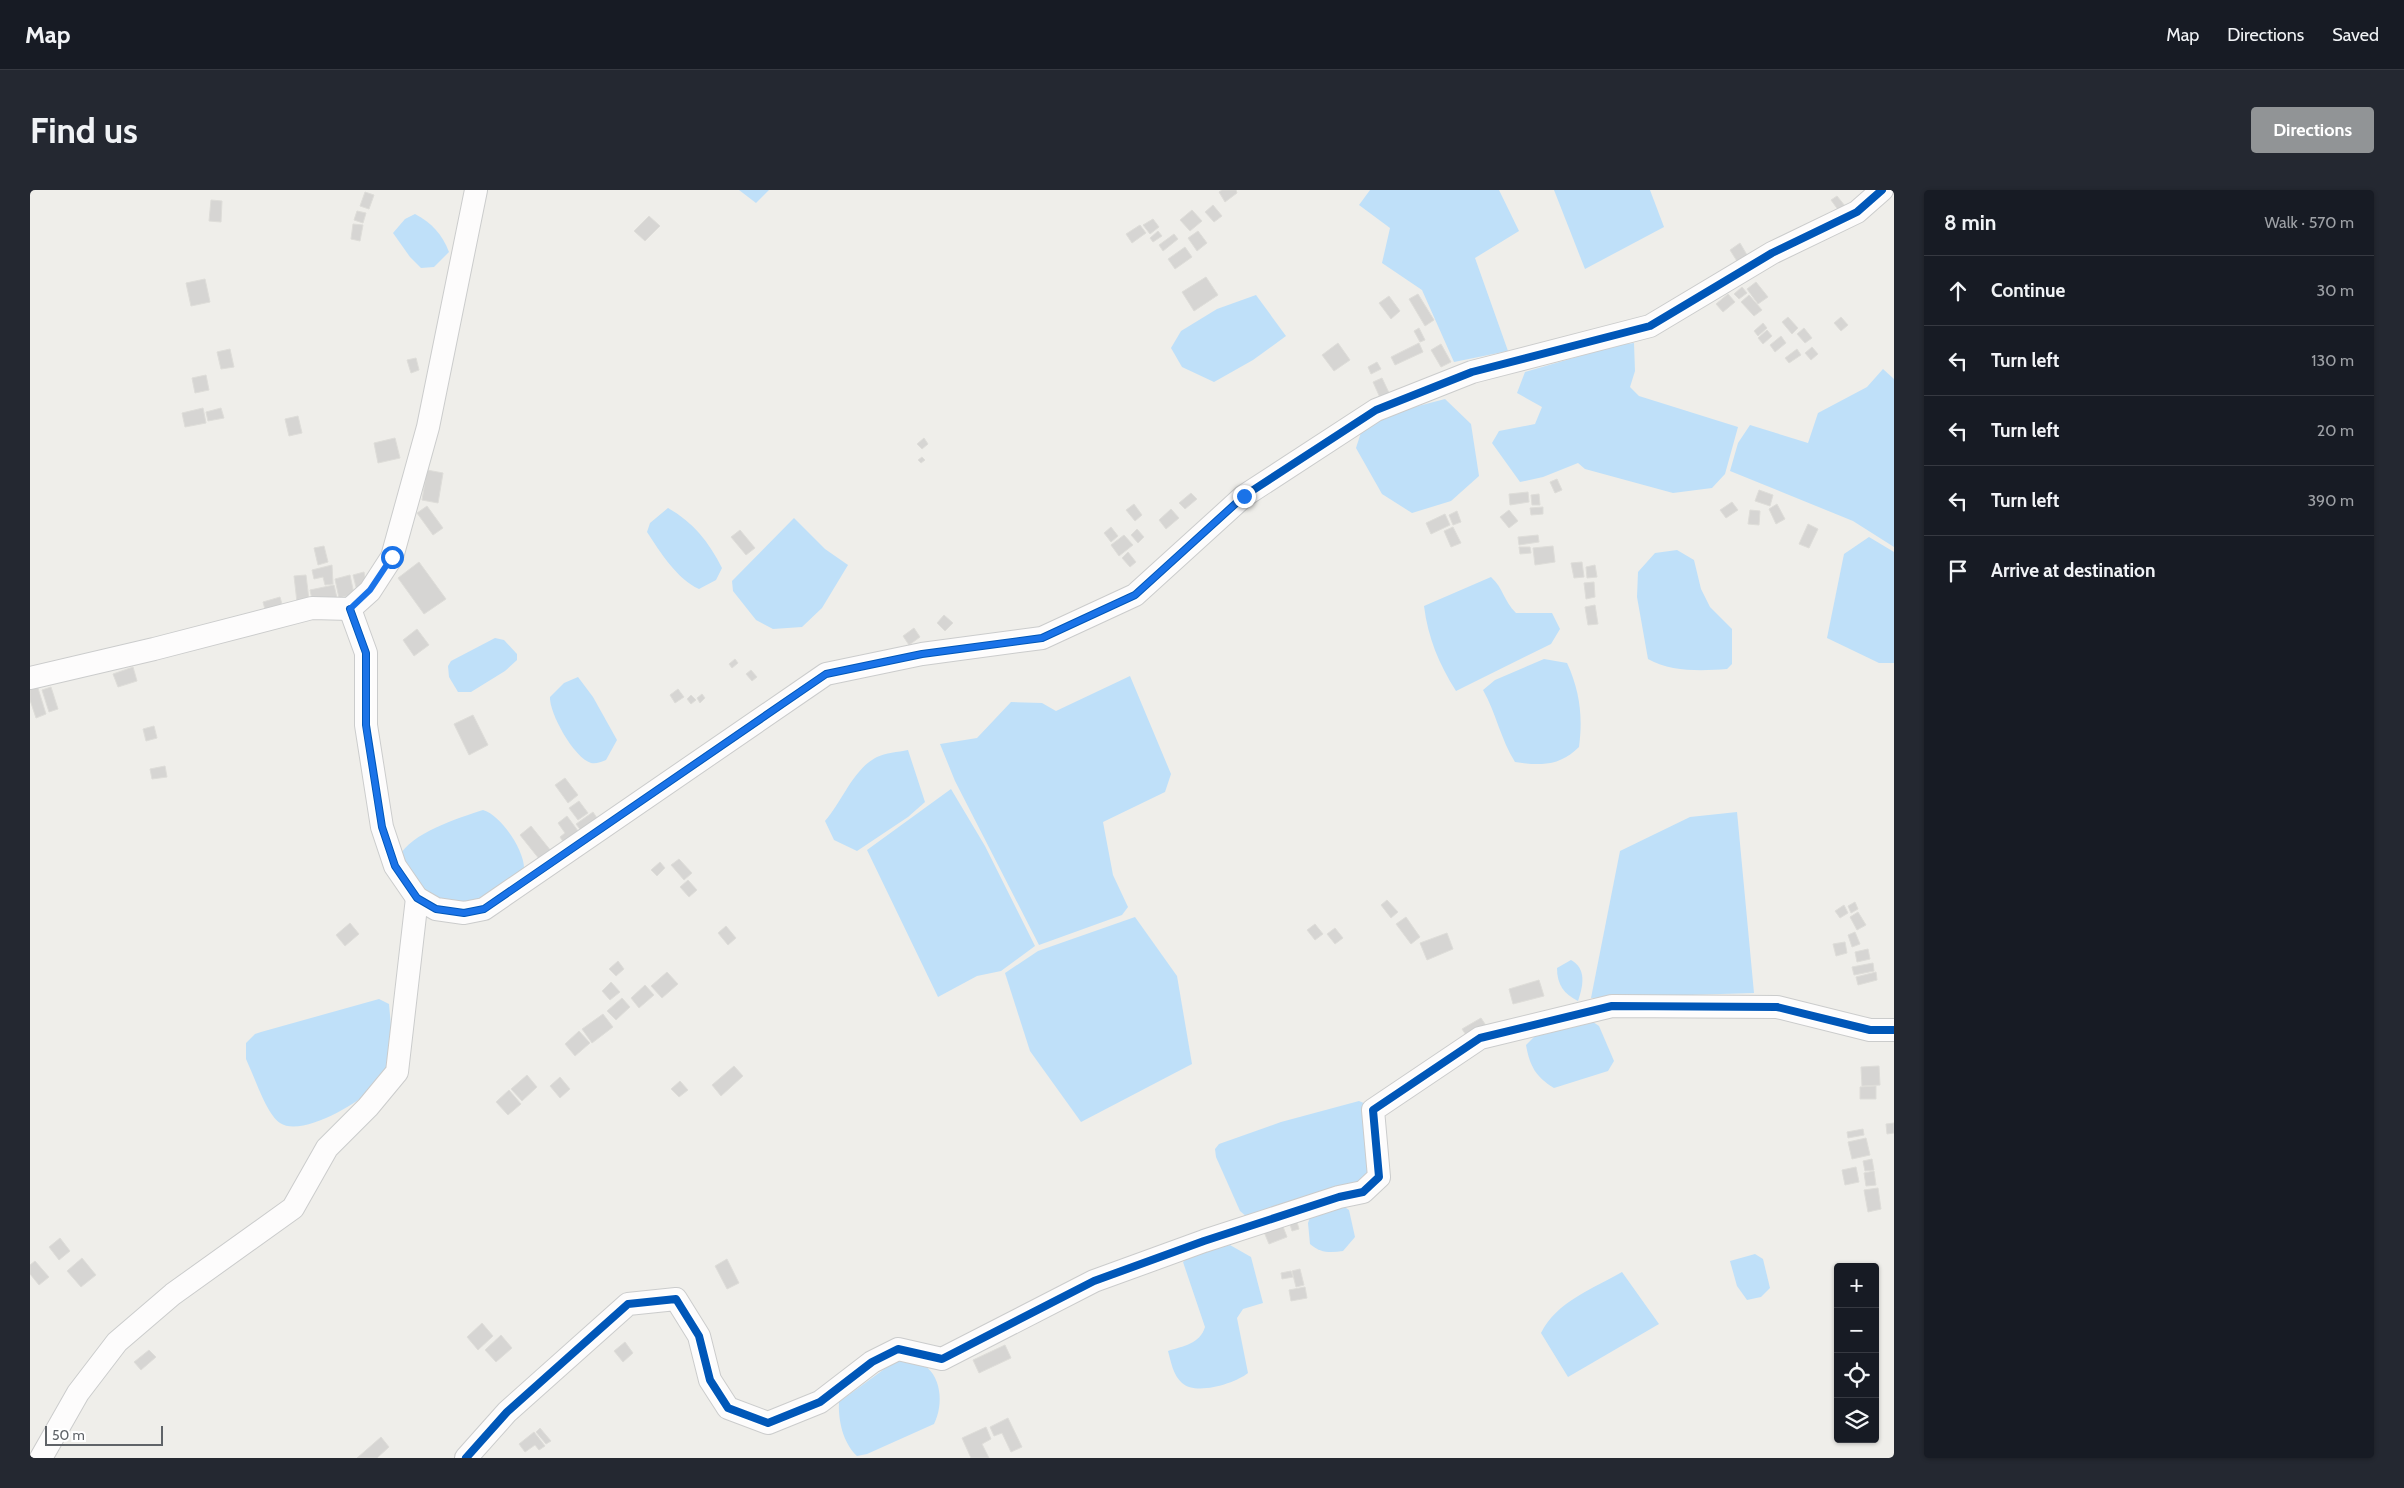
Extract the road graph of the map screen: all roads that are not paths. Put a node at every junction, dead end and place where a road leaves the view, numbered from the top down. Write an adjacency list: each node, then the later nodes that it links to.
1 (476, 190): 3 (street)
2 (1882, 190): 5 (street)
3 (350, 609): 4 (street); 5 (street)
4 (30, 678)
5 (417, 898): 7 (street)
6 (1894, 1030): 8 (street)
7 (41, 1458)
8 (466, 1458)

